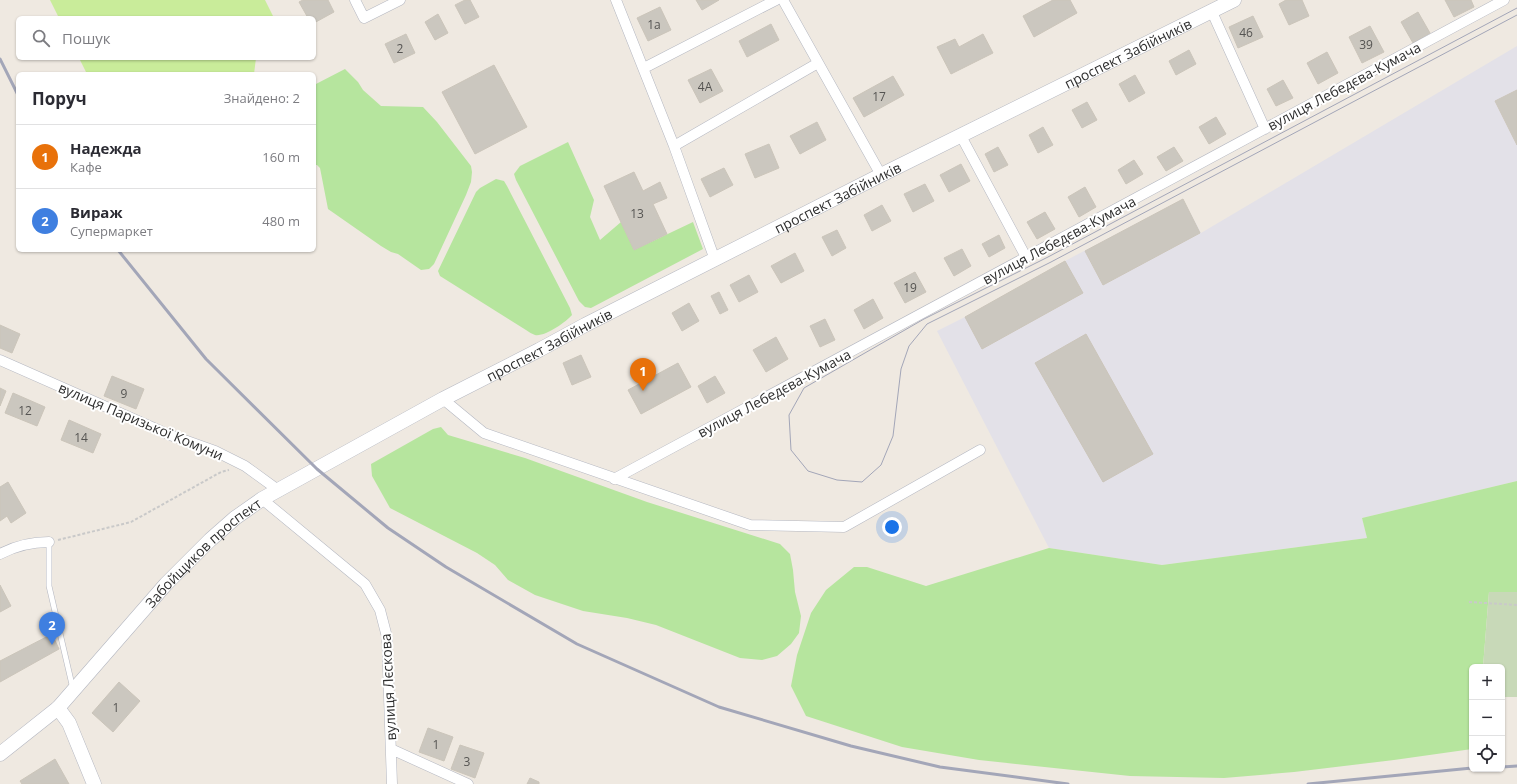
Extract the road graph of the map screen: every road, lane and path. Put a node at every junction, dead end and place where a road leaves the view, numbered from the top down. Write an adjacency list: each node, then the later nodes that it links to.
1 (355, 0): 2 (street)
2 (400, 0)
3 (616, 0): 10 (street)
4 (776, 0): 10 (street)
5 (783, 0): 9 (street)
6 (1504, 0): 11 (street, вулиця Лебедєва-Кумача)
7 (1228, 2): 8 (main road, проспект Забійників)
8 (1212, 12): 11 (street); 12 (main road, проспект Забійників)
9 (818, 63): 13 (street); 14 (street)
10 (644, 68): 13 (street)
11 (1265, 129): 15 (street, вулиця Лебедєва-Кумача)
12 (961, 136): 14 (main road, проспект Забійників); 15 (street)
13 (674, 146): 16 (street)
14 (881, 175): 16 (main road, проспект Забійників)
15 (1026, 257): 21 (street, вулиця Лебедєва-Кумача)
16 (715, 260): 18 (main road, проспект Забійників)
17 (0, 360): 20 (street, вулиця Паризької Комуни)
18 (443, 399): 21 (street); 22 (main road, Забойщиков проспект)
19 (980, 450): 21 (street)
20 (245, 466): 22 (street, вулиця Паризької Комуни); 24 (path)
21 (614, 479)
22 (278, 490): 23 (main road, Забойщиков проспект)
23 (262, 500): 28 (main road, Забойщиков проспект); 30 (street, вулиця Лєскова)
24 (50, 542): 25 (street); 28 (lane)
25 (0, 554)
26 (1469, 602): 27 (path)
27 (1517, 605)
28 (73, 692): 29 (main road, Забойщиков проспект)
29 (58, 708): 31 (main road, Забойщиков проспект); 32 (main road)
30 (391, 749): 33 (street, вулиця Лєскова); 34 (street)
31 (0, 754)
32 (94, 784)
33 (392, 784)
34 (468, 784)

